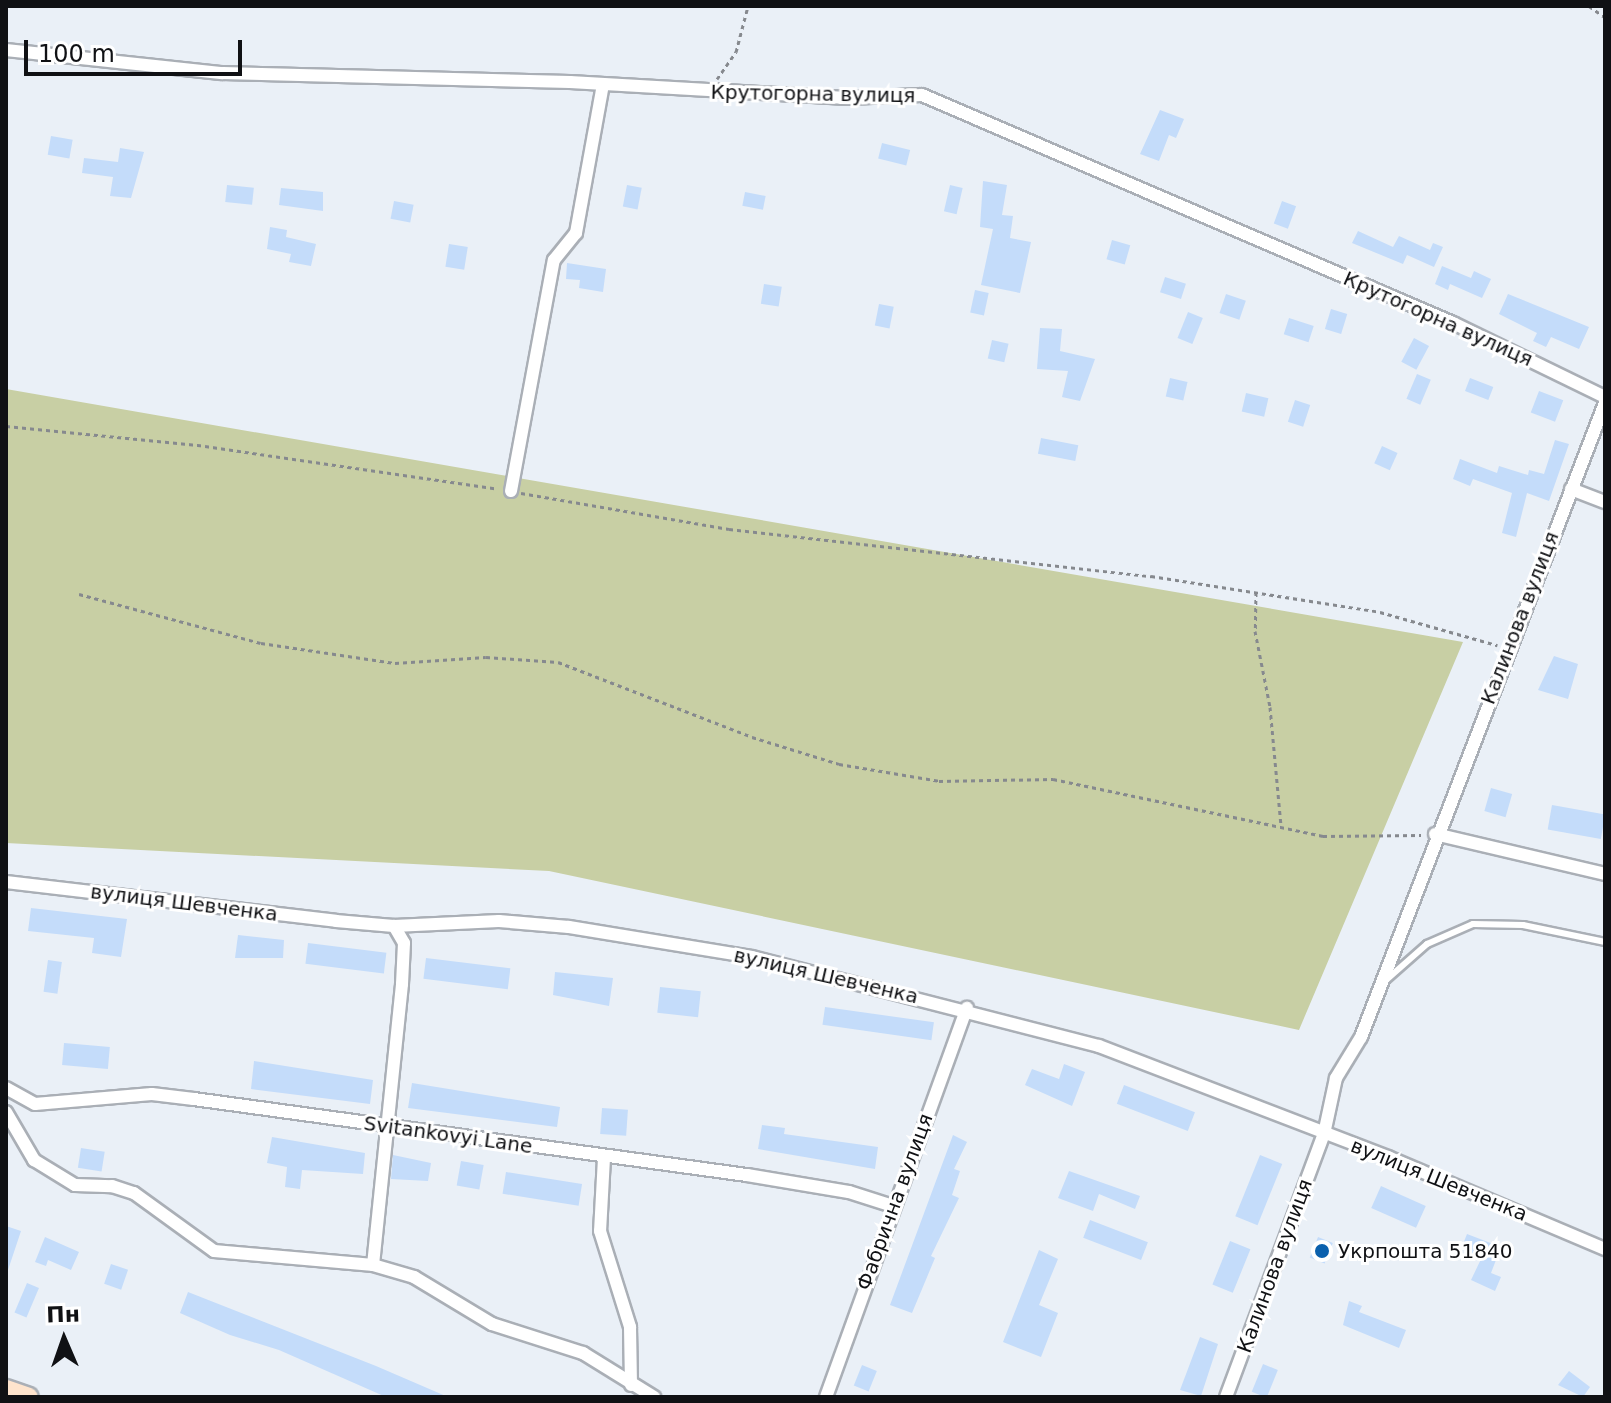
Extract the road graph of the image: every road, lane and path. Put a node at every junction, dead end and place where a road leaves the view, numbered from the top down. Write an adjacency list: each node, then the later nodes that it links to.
1 (748, 6): 6 (path)
2 (1589, 6): 3 (path)
3 (1605, 17)
4 (6, 50): 5 (street, Крутогорна вулиця)
5 (603, 84): 6 (street, Крутогорна вулиця); 10 (street)
6 (707, 92): 7 (street, Крутогорна вулиця)
7 (1605, 400): 9 (street, Калинова вулиця)
8 (6, 426): 10 (path)
9 (1571, 489): 11 (street); 14 (street, Калинова вулиця)
10 (511, 491): 12 (path)
11 (1605, 502)
12 (1256, 592): 14 (path); 15 (path)
13 (79, 594): 15 (path)
14 (1508, 648): 16 (street, Калинова вулиця)
15 (1281, 825): 16 (path)
16 (1435, 834): 17 (street); 21 (street, Калинова вулиця)
17 (1605, 874)
18 (6, 882): 19 (street, вулиця Шевченка)
19 (394, 926): 22 (street, вулиця Шевченка); 25 (street)
20 (1605, 942): 21 (lane)
21 (1377, 989): 26 (street, Калинова вулиця)
22 (967, 1008): 26 (street, вулиця Шевченка); 28 (street, Фабрична вулиця)
23 (6, 1088): 25 (street, Svitankovyi Lane)
24 (6, 1112): 30 (street)
25 (385, 1125): 27 (street, Svitankovyi Lane); 30 (street)
26 (1324, 1134): 29 (street, вулиця Шевченка); 36 (street, Калинова вулиця)
27 (604, 1158): 28 (street, Svitankovyi Lane); 31 (street)
28 (893, 1206): 35 (street, Фабрична вулиця)
29 (1605, 1249)
30 (373, 1265): 31 (street)
31 (631, 1385): 34 (street)
32 (6, 1389): 33 (street)
33 (29, 1397)
34 (654, 1397)
35 (826, 1397)
36 (1226, 1397)

